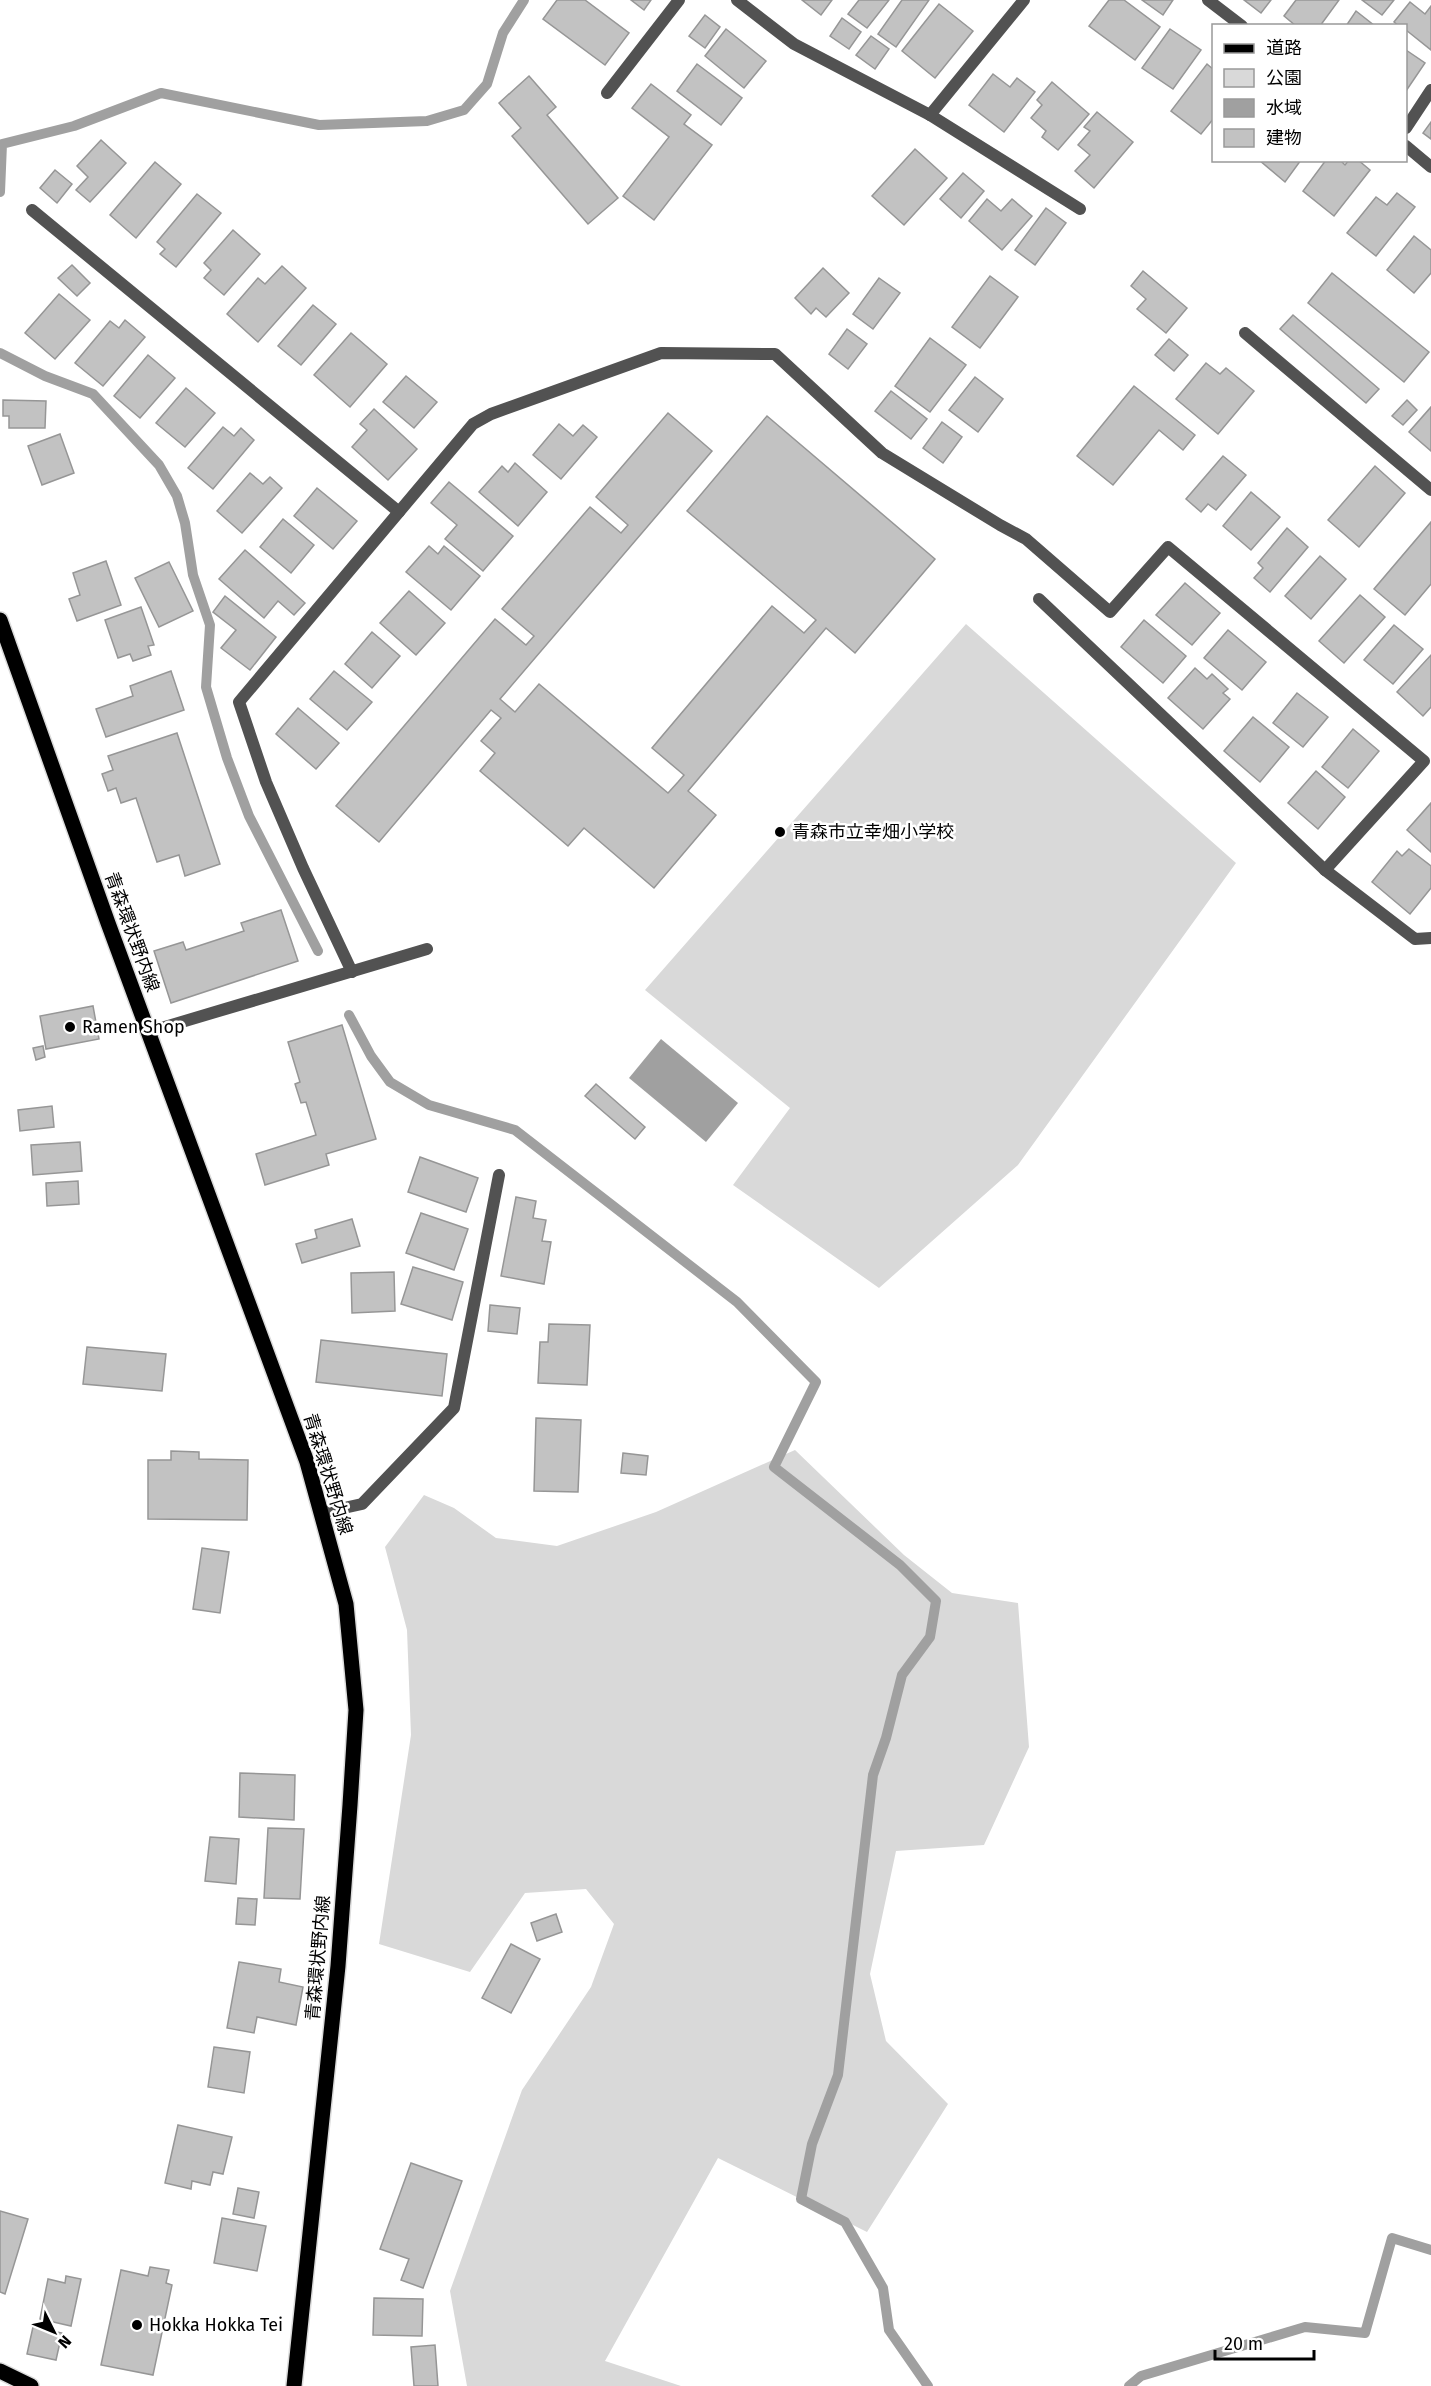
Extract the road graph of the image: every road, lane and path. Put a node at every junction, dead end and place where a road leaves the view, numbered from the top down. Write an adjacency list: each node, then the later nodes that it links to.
1 (678, 0): 7 (street)
2 (737, 0): 8 (street)
3 (1024, 0): 8 (street)
4 (1208, 0): 5 (street)
5 (1239, 24)
6 (1431, 90): 9 (street)
7 (607, 93)
8 (930, 115): 12 (street)
9 (1407, 126)
10 (1407, 147): 11 (street)
11 (1431, 167)
12 (1080, 209)
13 (32, 210): 16 (street)
14 (1245, 333): 15 (street)
15 (1431, 490)
16 (399, 512): 19 (street); 23 (street)
17 (1039, 599): 20 (street)
18 (0, 620): 24 (main road, 青森環状野内線)
19 (1428, 763): 20 (street)
20 (1324, 870): 21 (street)
21 (1431, 938)
22 (427, 949): 23 (street)
23 (352, 972): 24 (street)
24 (148, 1032): 26 (main road, 青森環状野内線)
25 (499, 1175): 26 (street)
26 (321, 1513): 29 (main road, 青森環状野内線)
27 (0, 2371): 28 (main road)
28 (31, 2386)
29 (294, 2386)

